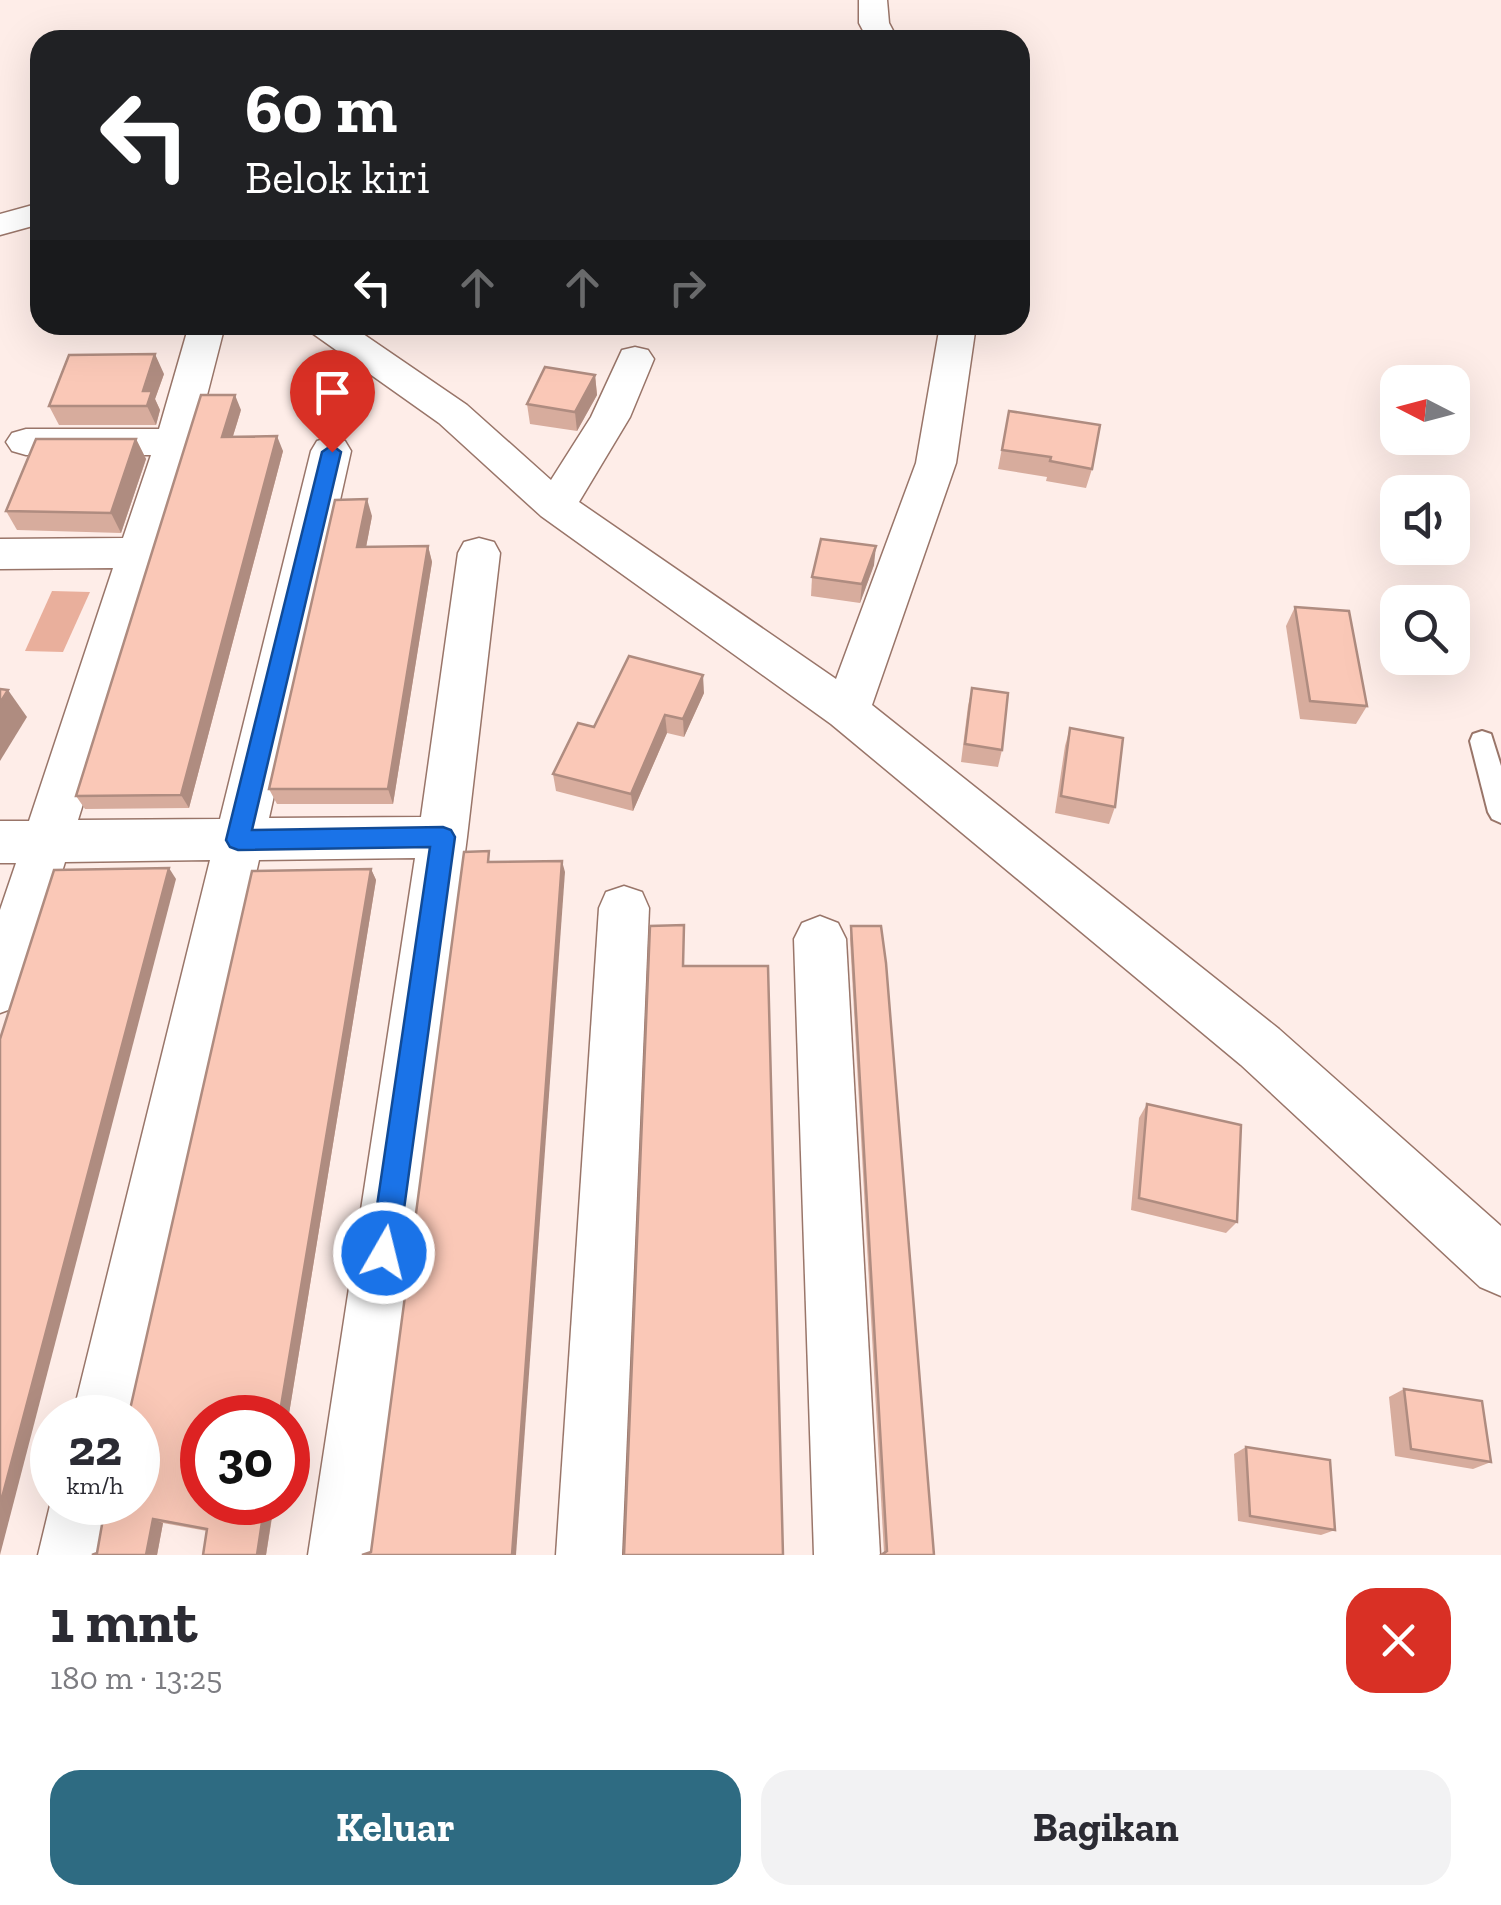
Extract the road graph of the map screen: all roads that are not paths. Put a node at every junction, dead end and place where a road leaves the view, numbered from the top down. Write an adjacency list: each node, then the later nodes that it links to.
1 (873, 0): 2 (street)
2 (878, 30)
3 (30, 216): 4 (street)
4 (0, 225)
5 (204, 335): 10 (street)
6 (339, 335): 12 (street)
7 (956, 335): 16 (street)
8 (635, 360): 12 (street)
9 (26, 442): 10 (street)
10 (175, 442): 13 (street)
11 (332, 452): 20 (street)
12 (555, 506): 16 (street)
13 (140, 553): 14 (street); 22 (street)
14 (0, 554)
15 (479, 554): 19 (street)
16 (847, 711): 26 (street)
17 (1482, 741): 18 (lane)
18 (1501, 812)
19 (443, 837): 20 (street); 30 (street)
20 (238, 840): 22 (street); 27 (street)
21 (0, 842): 22 (street)
22 (48, 842): 25 (street)
23 (624, 908): 31 (street)
24 (820, 939): 32 (street)
25 (0, 989)
26 (1496, 1245)
27 (108, 1395)
28 (78, 1525): 29 (street)
29 (71, 1555)
30 (341, 1555)
31 (588, 1555)
32 (847, 1555)

